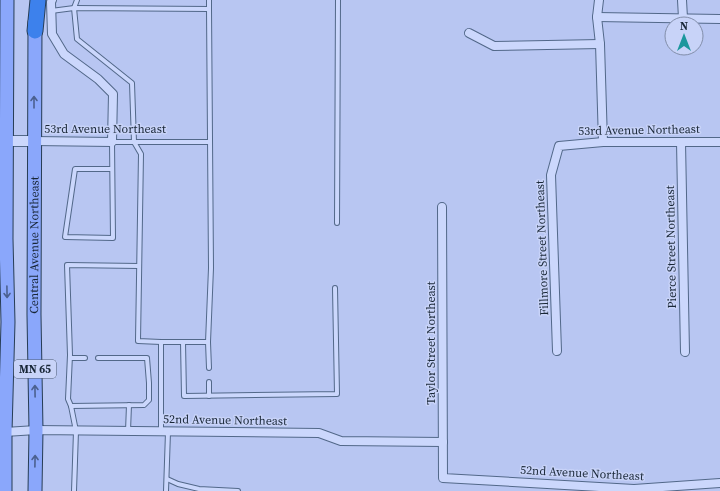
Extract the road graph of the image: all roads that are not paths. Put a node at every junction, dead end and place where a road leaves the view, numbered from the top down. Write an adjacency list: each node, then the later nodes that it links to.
1 (7, 0): 21 (main road, MN 65)
2 (35, 0): 18 (main road, Central Avenue Northeast / MN 65)
3 (38, 0): 18 (highway)
4 (52, 0): 12 (street)
5 (77, 0): 10 (lane)
6 (209, 0): 11 (lane)
7 (338, 0): 32 (lane)
8 (598, 0): 14 (street)
9 (682, 0): 13 (street)
10 (74, 8): 11 (lane); 12 (lane); 24 (lane)
11 (209, 9): 25 (lane)
12 (51, 11): 23 (street)
13 (683, 16)
14 (597, 17): 15 (street); 20 (street)
15 (664, 18)
16 (704, 19): 17 (street)
17 (720, 19)
18 (35, 31): 22 (main road, Central Avenue Northeast / MN 65, one-way to 18)
19 (469, 33): 20 (street)
20 (600, 44): 26 (street)
21 (3, 141): 22 (street, 53rd Avenue Northeast); 33 (main road, MN 65)
22 (34, 141): 23 (street, 53rd Avenue Northeast); 50 (main road, Central Avenue Northeast / MN 65, one-way to 22)
23 (112, 142): 24 (lane, 53rd Avenue Northeast); 30 (lane)
24 (134, 142): 25 (lane, 53rd Avenue Northeast); 34 (lane)
25 (210, 142): 39 (lane)
26 (603, 142): 27 (street, 53rd Avenue Northeast); 29 (street, 53rd Avenue Northeast)
27 (681, 142): 28 (street, 53rd Avenue Northeast); 41 (street, Pierce Street Northeast)
28 (720, 142)
29 (559, 146): 40 (street, Fillmore Street Northeast)
30 (112, 169): 30 (lane)
31 (442, 207): 55 (street, Taylor Street Northeast)
32 (337, 223)
33 (3, 239): 36 (main road, MN 65, one-way to 36)
34 (139, 266): 37 (lane); 42 (lane)
35 (335, 288): 47 (lane)
36 (4, 322): 51 (main road, MN 65)
37 (161, 342): 38 (lane); 54 (lane)
38 (183, 342): 39 (lane); 47 (lane)
39 (208, 342): 45 (lane)
40 (557, 351)
41 (685, 352)
42 (70, 358): 43 (lane); 49 (lane)
43 (85, 358)
44 (98, 358): 48 (lane)
45 (209, 368)
46 (209, 382): 47 (lane)
47 (209, 396)
48 (129, 405): 49 (lane); 53 (lane)
49 (72, 406): 52 (lane)
50 (36, 430): 51 (street, 52nd Avenue Northeast); 52 (street, 52nd Avenue Northeast); 60 (main road, Central Avenue Northeast / MN 65, one-way to 50)
51 (2, 431): 59 (main road, MN 65)
52 (76, 431): 53 (street, 52nd Avenue Northeast); 61 (lane)
53 (128, 432): 54 (street, 52nd Avenue Northeast)
54 (165, 432): 55 (street, 52nd Avenue Northeast); 57 (lane)
55 (443, 442): 56 (street, Taylor Street Northeast)
56 (443, 478): 58 (street, 52nd Avenue Northeast)
57 (167, 479): 62 (lane); 63 (lane)
58 (720, 483)
59 (5, 491)
60 (35, 491)
61 (74, 491)
62 (166, 491)
63 (215, 491): 64 (lane)
64 (238, 491)

